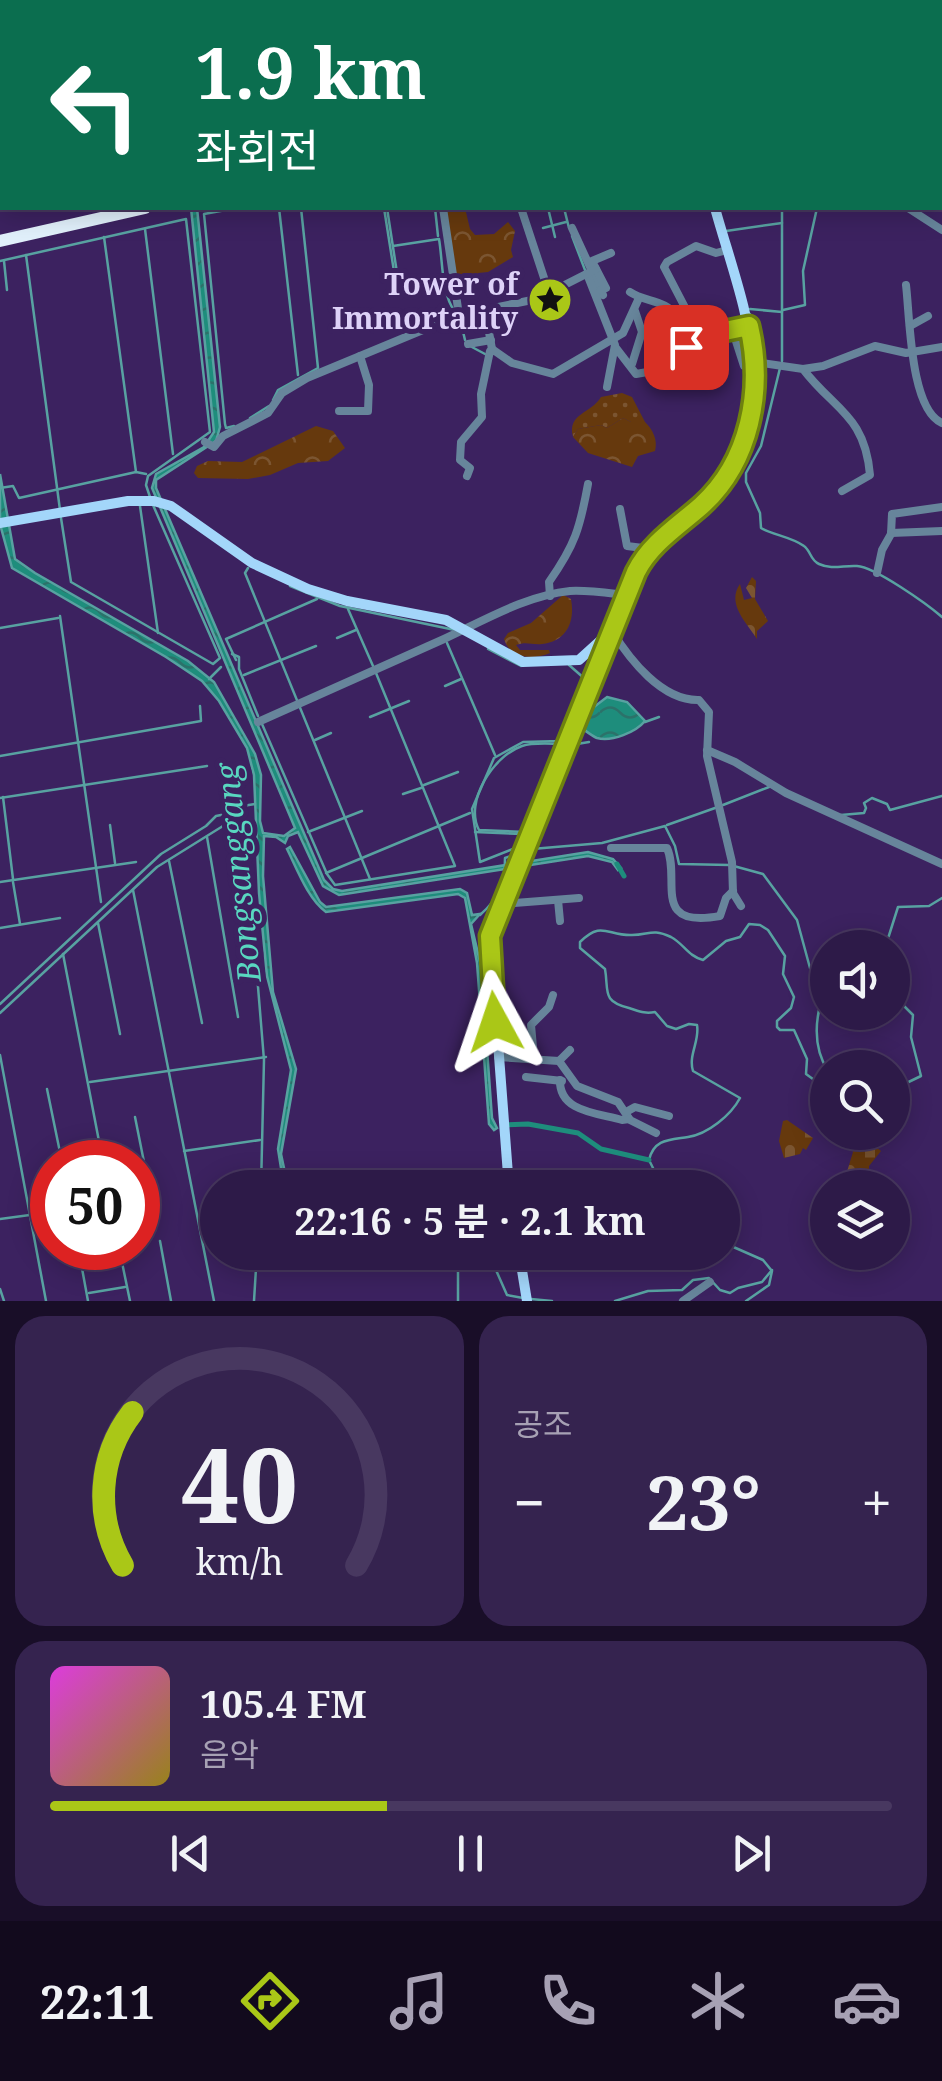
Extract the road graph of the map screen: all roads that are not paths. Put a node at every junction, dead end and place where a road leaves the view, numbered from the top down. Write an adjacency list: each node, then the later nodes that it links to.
1 (99, 210): 9 (highway)
2 (137, 210): 10 (highway)
3 (443, 210): 21 (street)
4 (523, 210): 17 (street)
5 (716, 210): 11 (main road)
6 (911, 210): 8 (street)
7 (572, 228): 13 (street)
8 (942, 230)
9 (0, 232)
10 (0, 241)
11 (727, 250): 23 (street); 24 (main road)
12 (611, 252): 13 (street)
13 (592, 272): 15 (street); 17 (street); 29 (street)
14 (906, 285): 25 (street)
15 (602, 292)
16 (630, 292): 18 (street)
17 (549, 293): 19 (street)
18 (639, 298): 20 (street); 31 (street)
19 (486, 310): 21 (street); 28 (street)
20 (634, 310): 29 (street); 36 (street)
21 (458, 315): 33 (street)
22 (928, 316): 25 (street)
23 (704, 317)
24 (749, 326): 26 (street); 35 (main road)
25 (910, 326): 32 (street)
26 (733, 332): 31 (street); 34 (street); 35 (street)
27 (468, 344): 28 (street)
28 (491, 344): 29 (street); 42 (street)
29 (615, 344): 36 (street); 38 (street)
30 (942, 347): 32 (street)
31 (688, 348): 34 (street)
32 (913, 353): 37 (street); 40 (street)
33 (360, 356): 39 (street); 41 (street)
34 (664, 364): 36 (street)
35 (749, 364): 37 (street); 50 (main road)
36 (632, 368)
37 (803, 369): 44 (street)
38 (606, 388)
39 (339, 411)
40 (942, 424)
41 (208, 443)
42 (468, 476)
43 (588, 484): 53 (street)
44 (842, 491)
45 (942, 507): 49 (street)
46 (620, 508): 50 (street)
47 (0, 523): 54 (main road)
48 (942, 531): 49 (street)
49 (891, 533): 51 (street)
50 (651, 549): 52 (main road)
51 (877, 573)
52 (626, 594): 53 (street); 55 (main road)
53 (550, 596): 54 (street)
54 (461, 630): 55 (main road); 56 (street)
55 (612, 630): 57 (street); 63 (main road)
56 (258, 722)
57 (707, 750): 59 (street); 60 (street)
58 (611, 848): 60 (street)
59 (942, 864)
60 (734, 891): 64 (street)
61 (579, 898): 62 (street)
62 (558, 900): 63 (street); 65 (street)
63 (501, 904): 68 (main road)
64 (741, 906)
65 (560, 922)
66 (553, 995): 69 (street)
67 (570, 1050): 71 (street)
68 (498, 1056): 69 (street); 80 (main road)
69 (534, 1058): 70 (street)
70 (547, 1060): 71 (street); 75 (street)
71 (559, 1061): 74 (street)
72 (526, 1076): 75 (street)
73 (560, 1080): 74 (street); 75 (street); 77 (street)
74 (572, 1080): 77 (street)
75 (544, 1082)
76 (669, 1116): 77 (street)
77 (631, 1118): 78 (street); 79 (street)
78 (656, 1133)
79 (634, 1135)
80 (508, 1170)
81 (522, 1270): 83 (main road)
82 (710, 1282): 84 (street)
83 (527, 1301)
84 (683, 1301)

